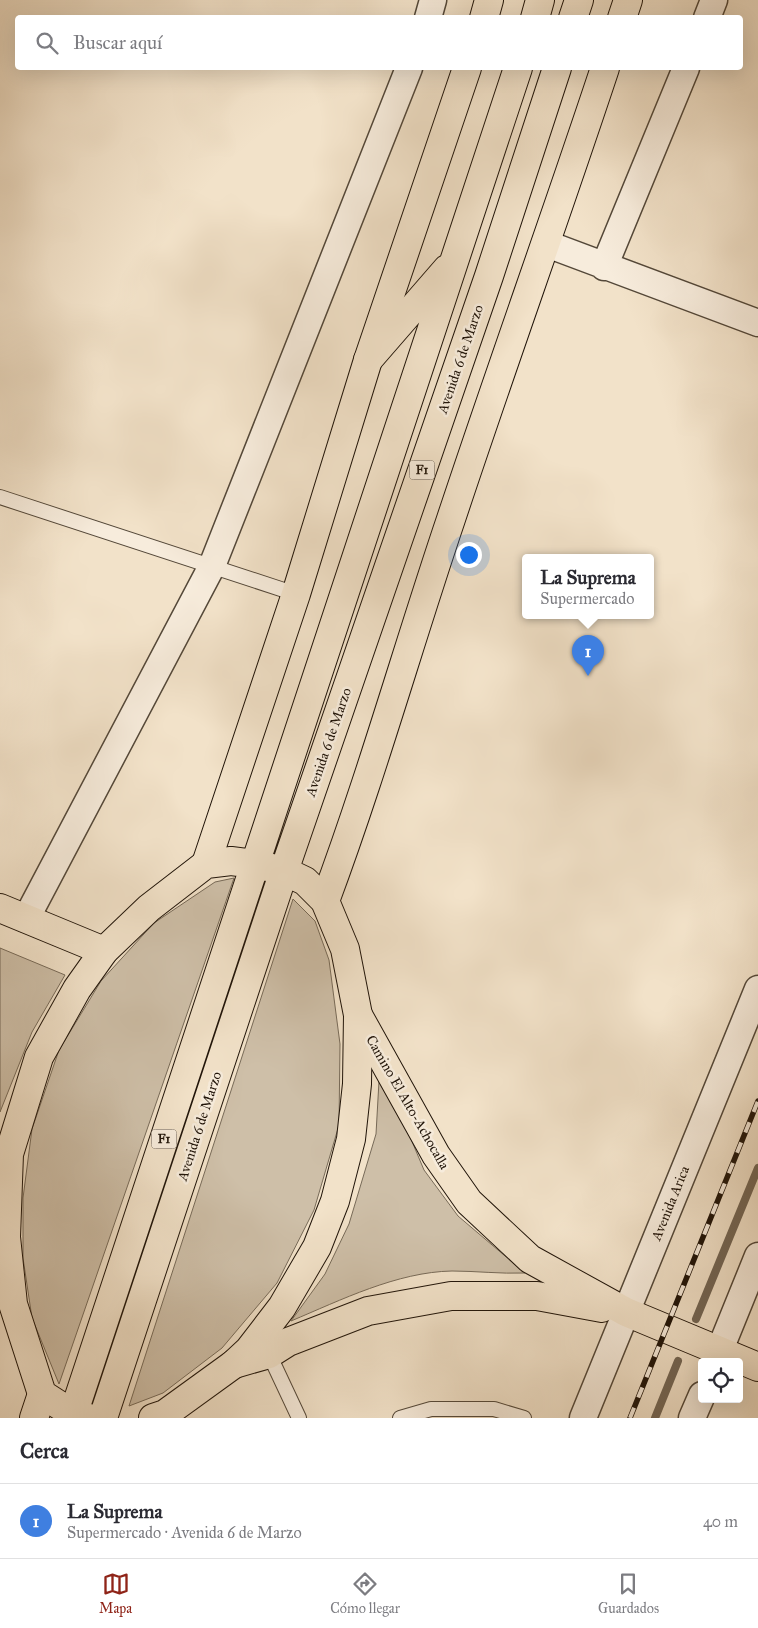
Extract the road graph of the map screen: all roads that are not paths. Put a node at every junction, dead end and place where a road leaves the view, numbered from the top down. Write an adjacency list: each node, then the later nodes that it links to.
1 (433, 0): 7 (street)
2 (490, 0): 8 (main road)
3 (540, 0): 9 (main road)
4 (579, 0): 10 (main road)
5 (628, 0): 11 (main road)
6 (714, 0): 12 (street)
7 (429, 15)
8 (485, 15)
9 (536, 15)
10 (574, 15)
11 (623, 15)
12 (708, 15)
13 (408, 70): 25 (street)
14 (466, 70): 23 (main road)
15 (517, 70): 20 (main road, Avenida 6 de Marzo / F1)
16 (556, 70): 29 (main road, Avenida 6 de Marzo / F1)
17 (604, 70): 19 (main road)
18 (685, 70): 21 (street)
19 (547, 244): 21 (street); 30 (main road)
20 (455, 260): 23 (main road); 28 (main road, Avenida 6 de Marzo / F1)
21 (604, 267): 22 (street)
22 (758, 323)
23 (368, 360): 26 (main road)
24 (0, 496): 25 (lane)
25 (212, 566): 26 (lane); 32 (street)
26 (296, 594): 27 (main road)
27 (206, 864): 28 (main road, F1); 33 (main road, F1)
28 (256, 864): 29 (main road, F1); 45 (main road, Avenida 6 de Marzo / F1)
29 (284, 871): 30 (main road, F1); 47 (main road, Avenida 6 de Marzo / F1)
30 (325, 901): 35 (main road, F1)
31 (0, 908): 32 (main road)
32 (26, 919): 33 (main road)
33 (104, 951): 36 (main road, F1)
34 (758, 989): 38 (street, Avenida Arica)
35 (358, 1015): 38 (main road, Camino El Alto-Achocalla); 41 (main road, F1)
36 (3, 1236): 44 (main road, F1)
37 (758, 1256): 40 (street)
38 (626, 1312): 39 (main road, Camino El Alto-Achocalla); 40 (main road, Camino El Alto-Achocalla); 51 (street, Avenida Arica)
39 (268, 1354): 41 (main road, Camino El Alto-Achocalla); 48 (lane)
40 (718, 1356): 42 (main road, Camino El Alto-Achocalla)
41 (234, 1364): 46 (main road, F1)
42 (758, 1367)
43 (699, 1403): 52 (street)
44 (38, 1406): 45 (main road, F1)
45 (78, 1417)
46 (161, 1417)
47 (103, 1418)
48 (299, 1418)
49 (400, 1418): 50 (lane)
50 (524, 1418)
51 (583, 1418)
52 (692, 1418)

